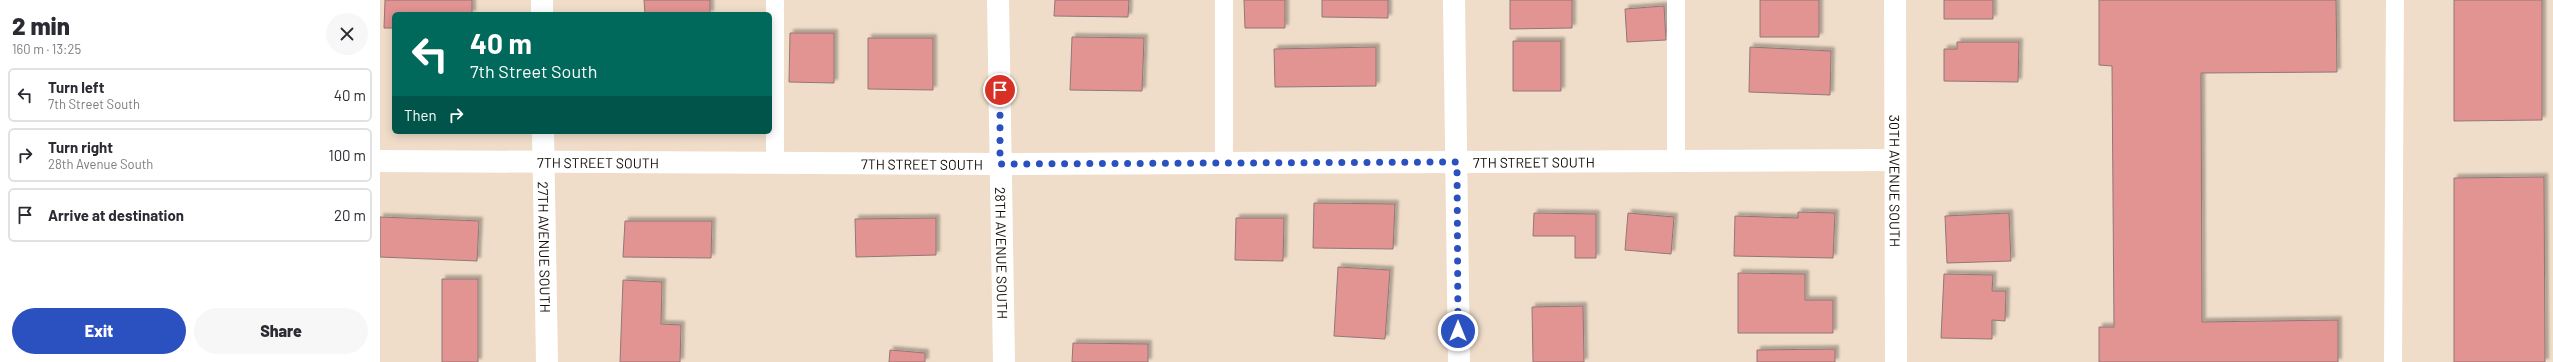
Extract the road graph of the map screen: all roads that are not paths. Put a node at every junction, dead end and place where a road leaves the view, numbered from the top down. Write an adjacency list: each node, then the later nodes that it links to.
1 (542, 0): 9 (street)
2 (775, 0): 16 (lane)
3 (998, 0): 18 (street, 28TH AVENUE SOUTH)
4 (1224, 0): 17 (lane)
5 (1454, 0): 15 (street)
6 (1676, 0): 13 (lane)
7 (1895, 0): 11 (street, 30TH AVENUE SOUTH)
8 (2395, 0): 23 (lane)
9 (542, 12)
10 (543, 134): 14 (street, 27TH AVENUE SOUTH)
11 (1895, 160): 13 (street, 7TH STREET SOUTH); 22 (street, 30TH AVENUE SOUTH)
12 (380, 161): 14 (street, 7TH STREET SOUTH)
13 (1676, 161): 15 (street, 7TH STREET SOUTH)
14 (543, 162): 16 (street, 7TH STREET SOUTH); 19 (street, 27TH AVENUE SOUTH)
15 (1457, 162): 17 (street, 7TH STREET SOUTH); 21 (street)
16 (775, 163): 18 (street, 7TH STREET SOUTH)
17 (1224, 163): 18 (street, 7TH STREET SOUTH)
18 (1000, 164): 20 (street, 28TH AVENUE SOUTH)
19 (547, 362)
20 (1004, 362)
21 (1459, 362)
22 (1896, 362)
23 (2393, 362)

